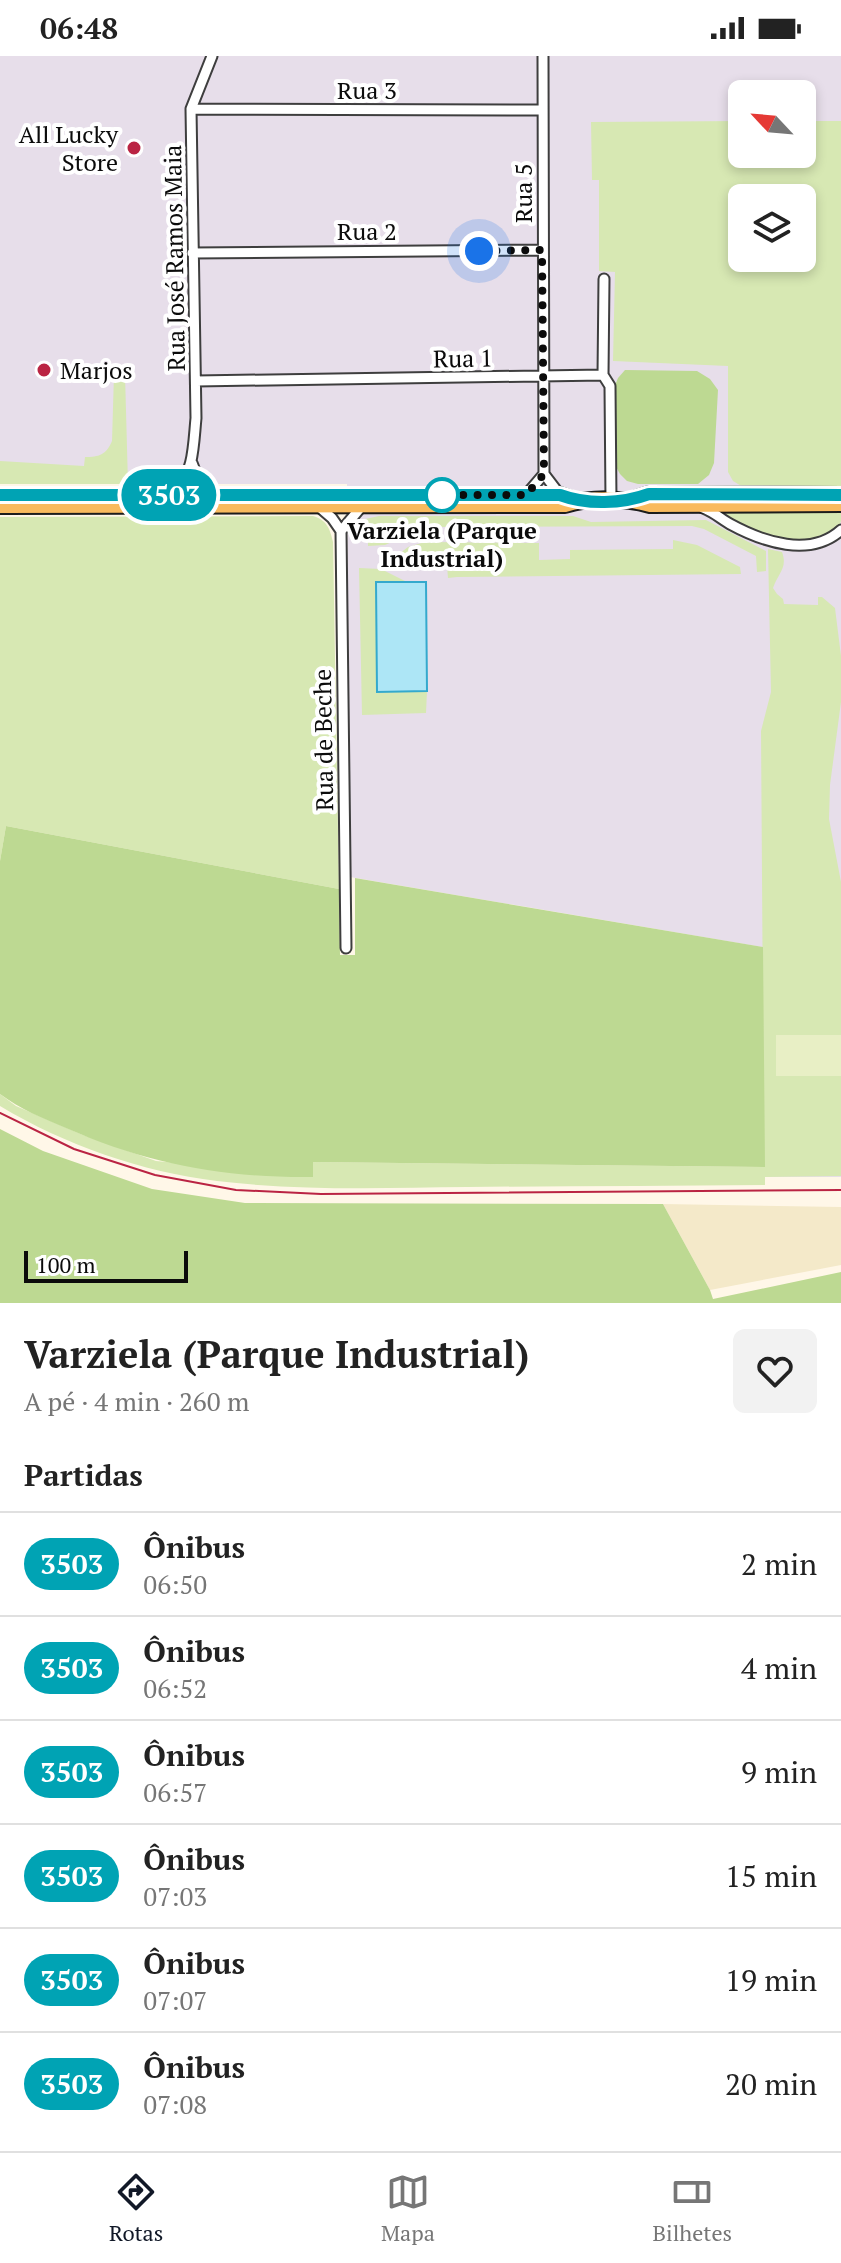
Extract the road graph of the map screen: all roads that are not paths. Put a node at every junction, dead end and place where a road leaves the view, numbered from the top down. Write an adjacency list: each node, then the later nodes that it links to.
1 (212, 56): 3 (street, Rua José Ramos Maia)
2 (543, 56): 4 (street, Rua 5)
3 (191, 109): 4 (street, Rua 3); 6 (street, Rua José Ramos Maia)
4 (543, 110): 5 (street, Rua 5)
5 (542, 250): 6 (street, Rua 2); 9 (street, Rua 5)
6 (192, 253): 10 (street, Rua José Ramos Maia)
7 (604, 279): 8 (street)
8 (603, 375): 9 (street, Rua 1); 22 (street)
9 (544, 377): 10 (street, Rua 1); 12 (street, Rua 5)
10 (196, 381): 11 (street, Rua José Ramos Maia)
11 (192, 463): 14 (street, Rua José Ramos Maia); 19 (street)
12 (544, 474): 15 (street); 16 (street)
13 (0, 495): 14 (main road)
14 (176, 495): 19 (main road); 26 (main road)
15 (526, 495): 16 (main road); 19 (main road)
16 (560, 495): 21 (main road)
17 (825, 495): 18 (main road); 20 (main road); 23 (street)
18 (841, 495)
19 (209, 496)
20 (631, 500): 22 (main road); 24 (main road)
21 (577, 501): 22 (main road); 28 (main road)
22 (611, 501)
23 (841, 503): 24 (main road)
24 (697, 505): 32 (street)
25 (0, 506): 26 (main road)
26 (85, 506): 27 (main road)
27 (318, 506): 28 (main road); 30 (street)
28 (363, 506): 30 (street)
29 (841, 530): 32 (street)
30 (341, 531): 33 (street, Rua de Beche)
31 (841, 537): 32 (street)
32 (828, 539)
33 (346, 948)

